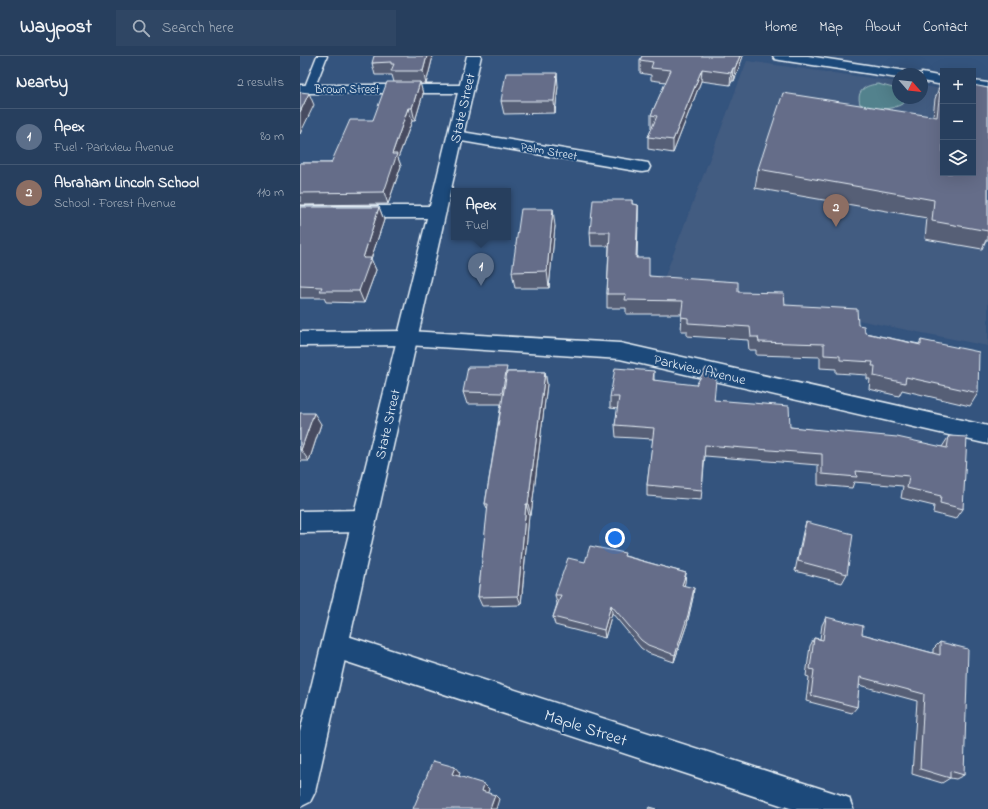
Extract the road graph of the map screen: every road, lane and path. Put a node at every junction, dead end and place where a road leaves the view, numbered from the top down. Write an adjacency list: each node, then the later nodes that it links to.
1 (322, 56): 9 (lane)
2 (474, 56): 10 (street, State Street)
3 (780, 56): 4 (street)
4 (892, 73)
5 (928, 78): 6 (street)
6 (940, 80)
7 (976, 85): 8 (street)
8 (988, 87)
9 (305, 89): 10 (street, Brown Street)
10 (467, 89): 11 (street, State Street)
11 (456, 136): 12 (street, Palm Street); 14 (street, State Street)
12 (642, 167)
13 (300, 212): 14 (street)
14 (437, 212): 15 (street, State Street)
15 (408, 338): 16 (street, Parkview Avenue); 17 (street, Parkview Avenue); 18 (street, State Street)
16 (300, 339)
17 (988, 435)
18 (364, 521): 19 (street); 20 (street, State Street)
19 (300, 522)
20 (335, 645): 21 (street, State Street); 22 (street, Maple Street)
21 (300, 792)
22 (838, 809)

